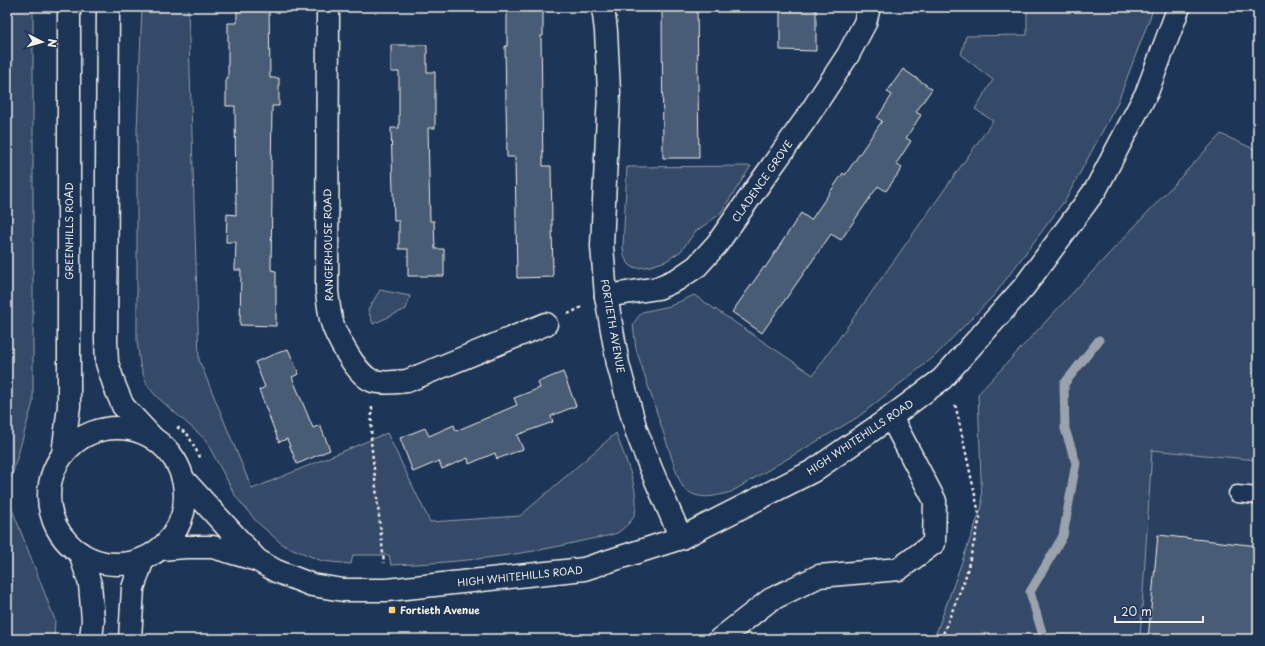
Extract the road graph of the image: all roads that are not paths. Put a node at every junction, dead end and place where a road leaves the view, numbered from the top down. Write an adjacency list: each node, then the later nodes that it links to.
1 (69, 7): 11 (street, GREENHILLS ROAD)
2 (108, 7): 10 (street)
3 (329, 7): 8 (street, RANGERHOUSE ROAD)
4 (602, 7): 7 (street, FORTIETH AVENUE)
5 (869, 7): 7 (street, CLADENCE GROVE)
6 (1179, 7): 9 (street, HIGH WHITEHILLS ROAD)
7 (606, 296): 15 (street, FORTIETH AVENUE)
8 (546, 324)
9 (891, 417): 15 (street, HIGH WHITEHILLS ROAD); 21 (street)
10 (152, 437): 11 (street); 12 (street)
11 (63, 454): 16 (street)
12 (183, 479): 17 (street); 18 (street, HIGH WHITEHILLS ROAD)
13 (1236, 494): 14 (lane)
14 (1258, 496)
15 (681, 538): 18 (street, HIGH WHITEHILLS ROAD)
16 (80, 553): 17 (street); 19 (street)
17 (152, 554): 18 (street, HIGH WHITEHILLS ROAD); 20 (street)
18 (257, 560)
19 (91, 639)
20 (130, 639)
21 (720, 639)

